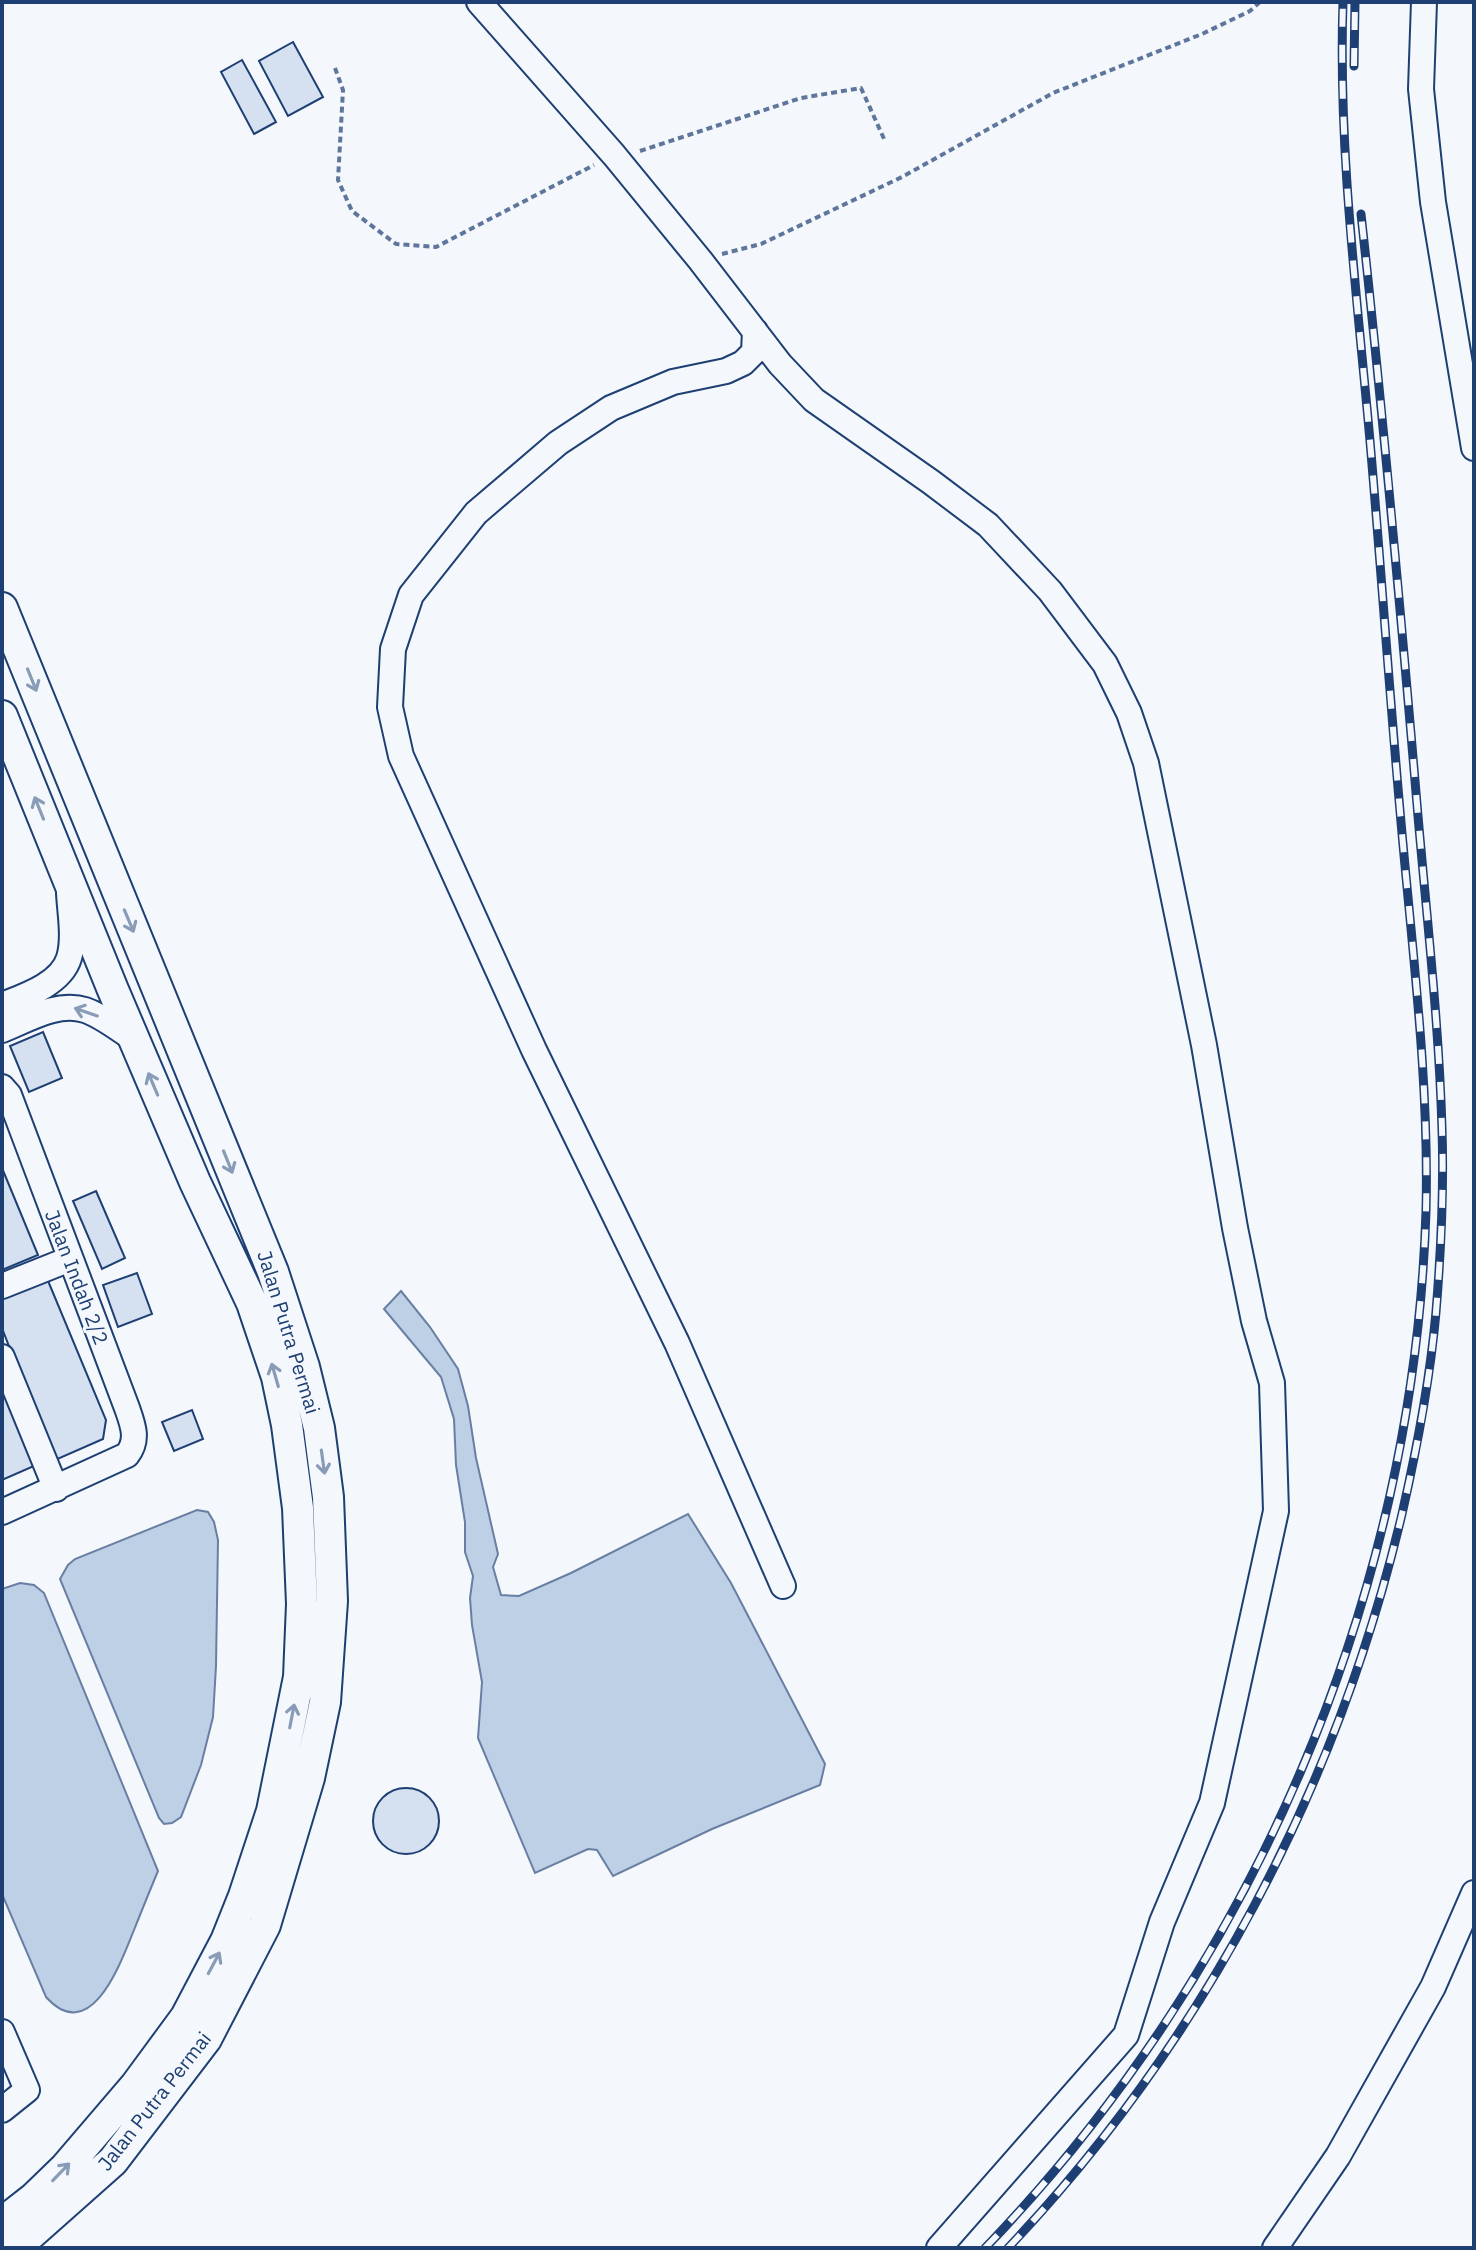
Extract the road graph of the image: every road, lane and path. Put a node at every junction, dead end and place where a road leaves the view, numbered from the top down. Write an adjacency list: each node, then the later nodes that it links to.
1 (479, 2): 6 (street)
2 (1260, 2): 7 (path)
3 (1424, 2): 9 (street)
4 (335, 68): 6 (path)
5 (885, 141): 6 (path)
6 (614, 155): 7 (street)
7 (700, 260): 8 (street)
8 (755, 331): 22 (street); 28 (street)
9 (1474, 448)
10 (2, 608): 27 (main road, Jalan Putra Permai, one-way to 27)
11 (2, 716): 12 (main road, Jalan Putra Permai, one-way to 11)
12 (68, 881): 13 (street); 15 (main road, Jalan Putra Permai)
13 (2, 1005)
14 (2, 1030): 15 (street, one-way to 14)
15 (134, 1039): 26 (main road, Jalan Putra Permai, one-way to 15)
16 (2, 1087): 17 (street, Jalan Indah 2/2)
17 (70, 1259): 18 (street); 20 (street, Jalan Indah 2/2)
18 (2, 1286)
19 (2, 1357): 20 (street)
20 (56, 1489): 21 (street)
21 (2, 1512)
22 (783, 1586)
23 (1474, 1893): 29 (street)
24 (2, 2032): 25 (street)
25 (2, 2110)
26 (2, 2223)
27 (15, 2248)
28 (939, 2248)
29 (1275, 2248)

